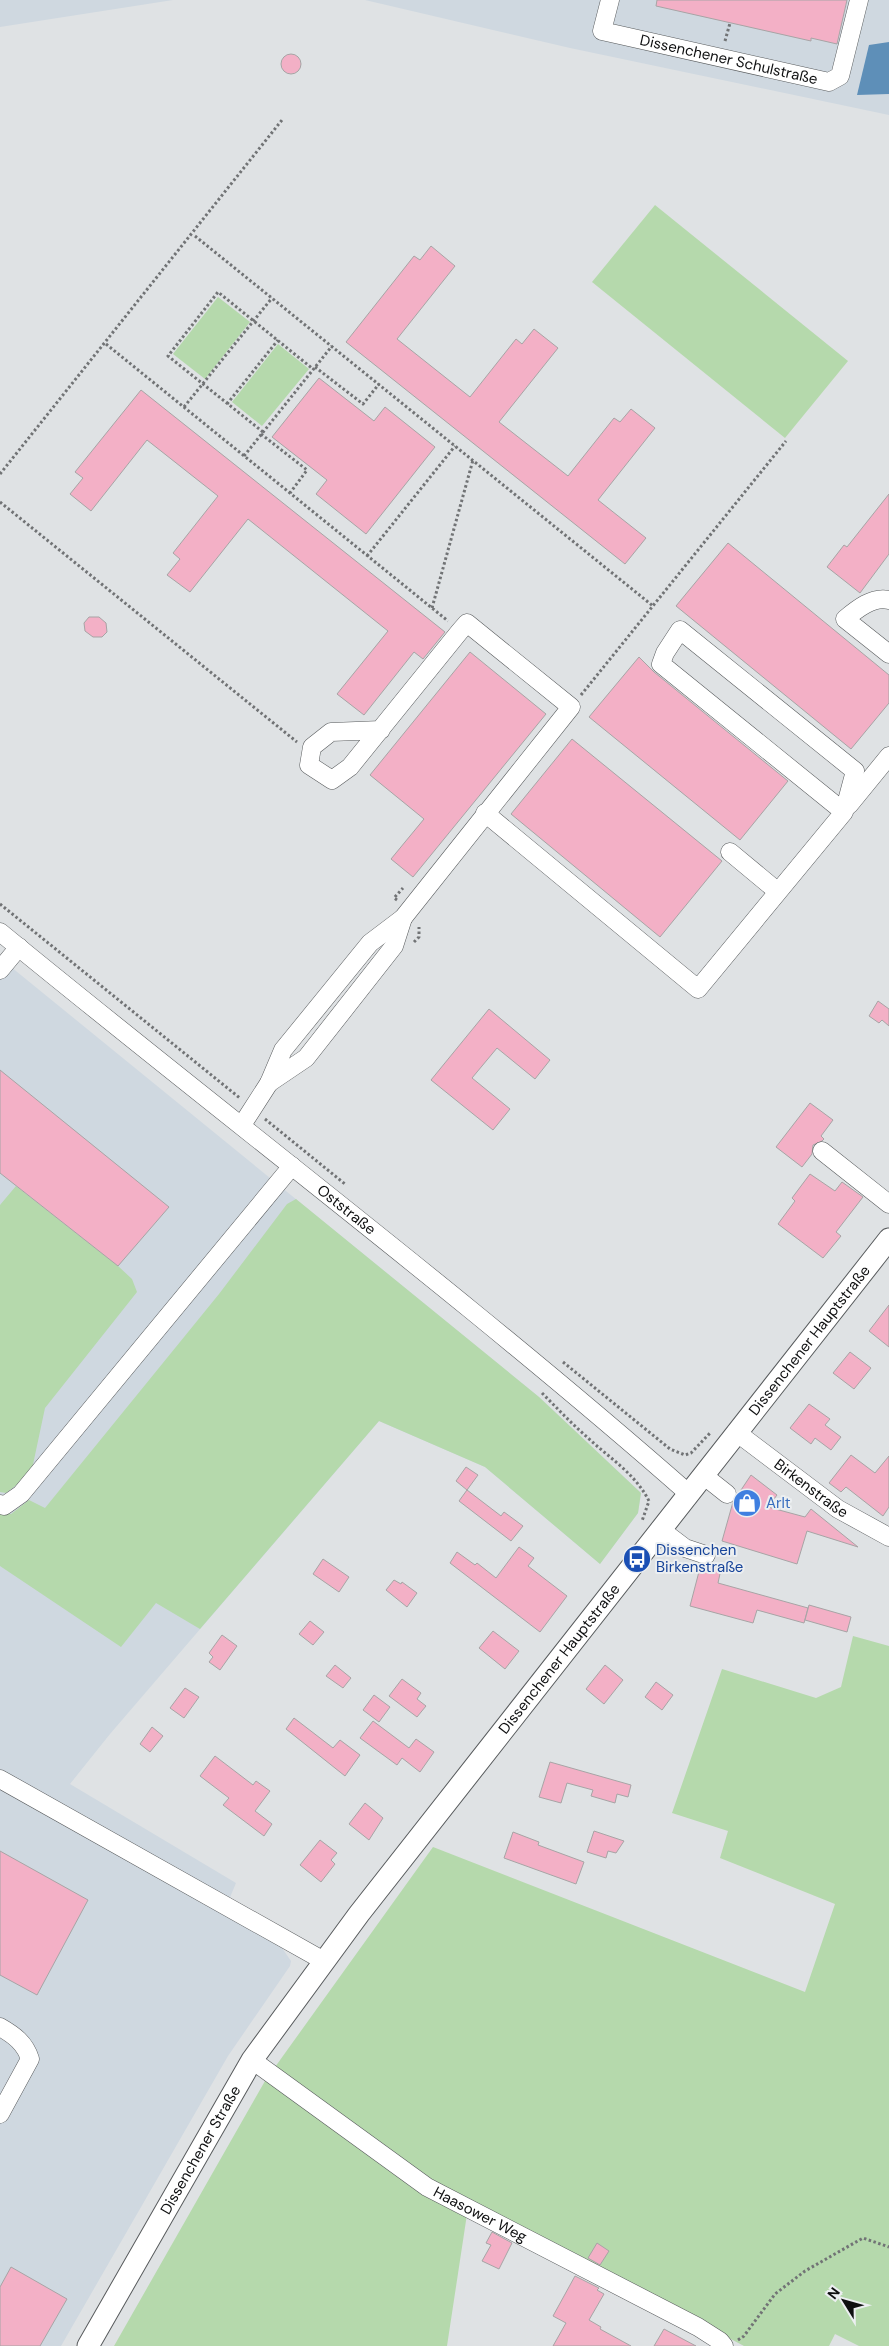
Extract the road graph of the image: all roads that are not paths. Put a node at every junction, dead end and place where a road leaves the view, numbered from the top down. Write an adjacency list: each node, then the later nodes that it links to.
1 (610, 0): 2 (street, Dissenchener Schulstraße)
2 (859, 0)
3 (889, 600): 4 (street)
4 (889, 654)
5 (381, 730): 5 (street); 8 (street)
6 (889, 756): 7 (street)
7 (844, 812): 7 (street); 10 (street)
8 (485, 813): 10 (street); 14 (street)
9 (730, 852): 10 (street)
10 (777, 891)
11 (0, 932): 12 (street, Oststraße)
12 (19, 947): 13 (street); 14 (street, Oststraße)
13 (0, 970)
14 (242, 1125): 16 (street, Oststraße)
15 (822, 1151): 17 (street)
16 (292, 1166): 21 (street, Oststraße); 23 (street)
17 (889, 1204)
18 (889, 1239): 19 (main road, Dissenchener Hauptstraße)
19 (736, 1432): 20 (main road, Dissenchener Hauptstraße); 25 (street, Birkenstraße)
20 (703, 1475): 21 (main road, Dissenchener Hauptstraße); 22 (street)
21 (688, 1493): 24 (main road, Dissenchener Hauptstraße)
22 (727, 1494)
23 (0, 1504)
24 (660, 1529): 26 (street); 28 (main road, Dissenchener Hauptstraße)
25 (889, 1537)
26 (706, 1555)
27 (0, 1779): 28 (street)
28 (324, 1961): 30 (main road, Dissenchener Straße)
29 (0, 2027): 31 (street)
30 (252, 2060): 32 (street, Haasower Weg); 33 (main road, Dissenchener Straße)
31 (0, 2114)
32 (731, 2343)
33 (88, 2346)

